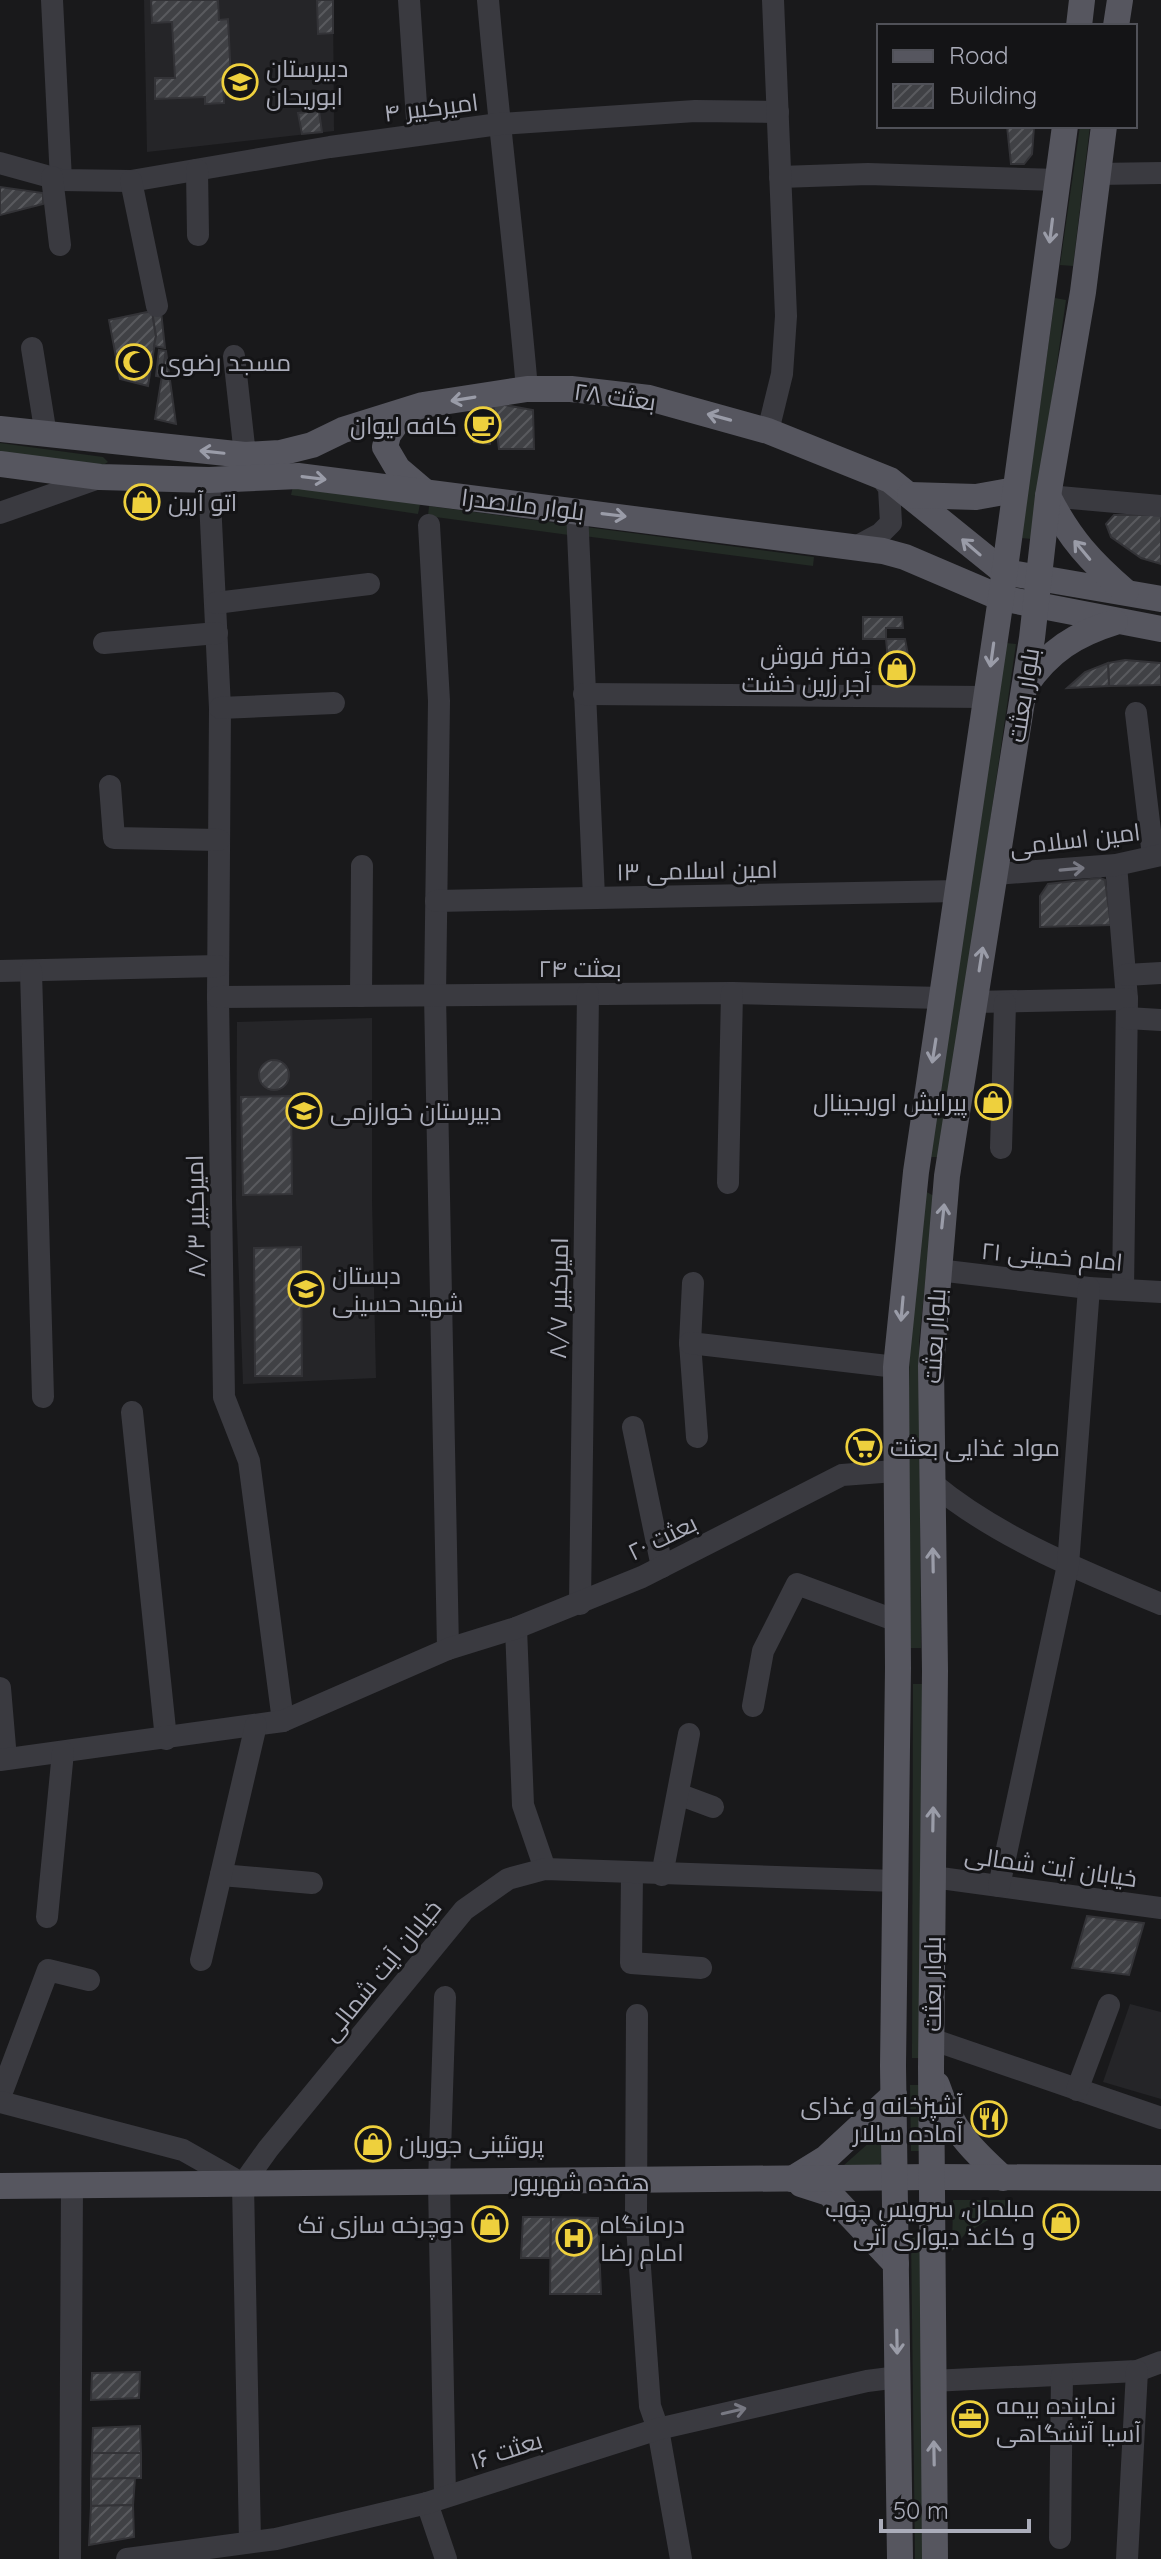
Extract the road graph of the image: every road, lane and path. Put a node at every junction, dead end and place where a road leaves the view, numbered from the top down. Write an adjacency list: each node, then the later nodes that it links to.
1 (52, 0): 19 (street)
2 (409, 0): 13 (street)
3 (488, 0): 10 (street)
4 (773, 0): 9 (street)
5 (1082, 0): 7 (main road)
6 (1120, 0): 8 (main road)
7 (1079, 24)
8 (1116, 24)
9 (778, 112): 10 (street, امیرکبیر ۴); 18 (street)
10 (499, 124): 13 (street, امیرکبیر ۴); 29 (street)
11 (1065, 128): 20 (main road, بلوار بعثت)
12 (1104, 128): 17 (main road, بلوار بعثت)
13 (418, 134): 15 (street, امیرکبیر ۴)
14 (0, 163): 19 (street, امیرکبیر ۴)
15 (197, 170): 21 (street, امیرکبیر ۴); 22 (street)
16 (1161, 173): 17 (street)
17 (1098, 174): 25 (main road, بلوار بعثت)
18 (780, 177): 20 (street); 32 (street)
19 (57, 179): 21 (street, امیرکبیر ۴); 23 (street)
20 (1058, 180): 24 (main road, بلوار بعثت, one-way to 24)
21 (131, 181): 26 (street)
22 (198, 235)
23 (60, 245)
24 (1044, 287): 25 (main road); 39 (main road, بلوار بعثت)
25 (1083, 292): 42 (main road, بلوار بعثت)
26 (157, 306)
27 (32, 348): 33 (street)
28 (234, 356): 34 (street)
29 (527, 389): 30 (main road, بعثت ۲۸, one-way to 30); 32 (main road, بعثت ۲۸, one-way to 29)
30 (405, 411): 34 (main road, بعثت ۲۸); 40 (main road)
31 (0, 429): 33 (main road)
32 (768, 431): 36 (main road, بعثت ۲۸)
33 (46, 435): 34 (main road, بعثت ۲۸, one-way to 33)
34 (245, 455)
35 (0, 464): 37 (main road, بلوار ملاصدرا)
36 (880, 476): 41 (main road, بعثت ۲۸); 47 (street)
37 (100, 477): 38 (main road, بلوار ملاصدرا); 45 (street)
38 (209, 480): 40 (main road, بلوار ملاصدرا, one-way to 40); 53 (street, امیرکبیر ۸/۳)
39 (1015, 490): 41 (main road); 49 (main road, بلوار بعثت)
40 (425, 492): 44 (main road, بلوار ملاصدرا)
41 (910, 495): 49 (main road, بعثت ۲۸, one-way to 41)
42 (1048, 496): 43 (street); 50 (main road, بلوار بعثت); 51 (main road, one-way to 42)
43 (1161, 506)
44 (577, 510): 47 (main road, بلوار ملاصدرا, one-way to 47); 59 (street)
45 (0, 513)
46 (429, 525): 72 (street)
47 (856, 547): 49 (main road, بلوار ملاصدرا)
48 (369, 584): 53 (street)
49 (1003, 585): 50 (main road, بعثت ۲۸); 60 (main road, بلوار بعثت, one-way to 60)
50 (1038, 592): 51 (main road); 54 (main road); 58 (main road, بلوار بعثت)
51 (1129, 594): 52 (main road)
52 (1161, 599)
53 (216, 603): 56 (street, امیرکبیر ۸/۳)
54 (1118, 621): 55 (main road); 58 (main road)
55 (1161, 629)
56 (217, 633): 57 (street); 62 (street, امیرکبیر ۸/۳)
57 (104, 643)
58 (1024, 688): 69 (main road, بلوار بعثت)
59 (584, 694): 60 (street); 71 (street)
60 (966, 697): 70 (main road, بلوار بعثت)
61 (334, 703): 62 (street)
62 (220, 708): 65 (street, امیرکبیر ۸/۳)
63 (1136, 713): 66 (street)
64 (110, 786): 65 (street)
65 (219, 840): 73 (street, امیرکبیر ۸/۳)
66 (1157, 856): 67 (street, امین اسلامی)
67 (1116, 865): 69 (street, امین اسلامی, one-way to 67); 77 (street)
68 (362, 866): 81 (street)
69 (995, 874): 84 (main road, بلوار بعثت, one-way to 69)
70 (959, 891): 71 (street, امین اسلامی ۱۳); 83 (main road, بلوار بعثت)
71 (594, 897): 72 (street, امین اسلامی ۱۳)
72 (436, 901): 80 (street)
73 (218, 966): 75 (street); 82 (street, امیرکبیر ۸/۳)
74 (0, 971): 75 (street)
75 (31, 971): 97 (street)
76 (1161, 973): 77 (street)
77 (1126, 975): 86 (street)
78 (732, 993): 79 (street, بعثت ۲۴); 83 (street, بعثت ۲۴); 89 (street)
79 (588, 994): 80 (street, بعثت ۲۴); 105 (street, امیرکبیر ۸/۷)
80 (435, 995): 81 (street, بعثت ۲۴); 109 (street)
81 (361, 996): 82 (street, بعثت ۲۴)
82 (218, 997): 114 (street, امیرکبیر ۸/۳)
83 (942, 998): 96 (main road, بلوار بعثت, one-way to 96)
84 (973, 1002): 85 (street); 90 (main road, بلوار بعثت, one-way to 84)
85 (1005, 1003): 86 (street); 88 (street)
86 (1127, 1009): 87 (street); 93 (street)
87 (1161, 1020)
88 (1001, 1148)
89 (728, 1183)
90 (938, 1270): 92 (street, امام خمینی ۲۱); 102 (main road, بلوار بعثت)
91 (693, 1283): 95 (street)
92 (1089, 1288): 93 (street, امام خمینی ۲۱); 103 (street)
93 (1123, 1289): 94 (street, امام خمینی ۲۱)
94 (1161, 1292)
95 (690, 1343): 96 (street); 100 (street)
96 (896, 1367): 101 (main road, بلوار بعثت)
97 (43, 1397)
98 (132, 1412): 117 (street)
99 (633, 1427): 104 (street)
100 (697, 1437)
101 (895, 1471): 104 (street, بعثت ۲۰); 107 (main road, بلوار بعثت)
102 (932, 1483): 103 (street); 111 (main road, بلوار بعثت, one-way to 102)
103 (1068, 1565): 106 (street); 129 (street)
104 (662, 1567): 105 (street, بعثت ۲۰)
105 (580, 1604): 108 (street, بعثت ۲۰)
106 (1161, 1604)
107 (897, 1621): 110 (main road, بلوار بعثت); 113 (street)
108 (516, 1628): 109 (street, بعثت ۲۰); 122 (street)
109 (448, 1649): 114 (street, بعثت ۲۰)
110 (898, 1668): 111 (main road); 127 (main road, بلوار بعثت)
111 (935, 1671): 126 (main road, بلوار بعثت, one-way to 111)
112 (0, 1688): 119 (street)
113 (753, 1706)
114 (283, 1721): 115 (street, بعثت ۲۰)
115 (256, 1725): 117 (street, بعثت ۲۰); 124 (street)
116 (689, 1734): 120 (street)
117 (166, 1739): 118 (street, بعثت ۲۰)
118 (63, 1752): 119 (street, بعثت ۲۰); 131 (street)
119 (3, 1759)
120 (678, 1794): 121 (street); 125 (street)
121 (713, 1807)
122 (545, 1869): 123 (street, خیابان آیت شمالی); 151 (street, خیابان آیت شمالی)
123 (632, 1874): 125 (street, خیابان آیت شمالی); 133 (street)
124 (221, 1875): 128 (street); 132 (street)
125 (662, 1875): 127 (street, خیابان آیت شمالی)
126 (933, 1877): 129 (street, خیابان آیت شمالی); 138 (main road, بلوار بعثت)
127 (896, 1881): 139 (main road, بلوار بعثت)
128 (312, 1883)
129 (999, 1886): 130 (street, خیابان آیت شمالی)
130 (1161, 1908)
131 (47, 1917)
132 (201, 1960)
133 (701, 1968)
134 (89, 1980): 143 (street)
135 (445, 1997): 150 (street)
136 (1109, 2005): 141 (street)
137 (637, 2015): 149 (street)
138 (931, 2039): 140 (main road, بلوار بعثت); 141 (street)
139 (893, 2066): 140 (main road); 142 (main road, بلوار بعثت)
140 (931, 2068): 145 (main road); 154 (main road, بلوار بعثت)
141 (1077, 2090): 144 (street)
142 (894, 2095): 148 (main road); 155 (main road, بلوار بعثت)
143 (0, 2099): 151 (street)
144 (1161, 2118)
145 (1003, 2178): 146 (main road); 154 (main road)
146 (1087, 2178): 147 (main road); 154 (main road)
147 (1161, 2178)
148 (790, 2180): 149 (main road, هفده شهریور); 155 (main road, هفده شهریور); 156 (main road)
149 (636, 2182): 150 (main road, هفده شهریور); 162 (street)
150 (439, 2183): 151 (main road, هفده شهریور); 163 (street)
151 (243, 2184): 152 (main road, هفده شهریور); 165 (street)
152 (72, 2185): 153 (main road, هفده شهریور); 167 (street)
153 (0, 2186)
154 (933, 2186): 155 (main road, هفده شهریور); 161 (main road, بلوار بعثت)
155 (894, 2187): 156 (main road, بلوار بعثت)
156 (896, 2264): 160 (main road, بلوار بعثت, one-way to 160)
157 (1161, 2362): 158 (street)
158 (1137, 2371): 159 (street); 173 (street)
159 (1062, 2375): 161 (street); 164 (street)
160 (898, 2377): 162 (street, بعثت ۱۶, one-way to 160); 171 (main road, بلوار بعثت)
161 (932, 2381): 172 (main road, بلوار بعثت, one-way to 161)
162 (658, 2429): 163 (street, بعثت ۱۶); 170 (street)
163 (436, 2500): 166 (street, بعثت ۱۶); 169 (street)
164 (1060, 2538)
165 (250, 2542): 166 (street, بعثت ۱۶); 168 (street, بعثت ۱۶)
166 (278, 2549)
167 (70, 2559)
168 (127, 2559)
169 (446, 2559)
170 (681, 2559)
171 (900, 2559)
172 (935, 2559)
173 (1127, 2559)

